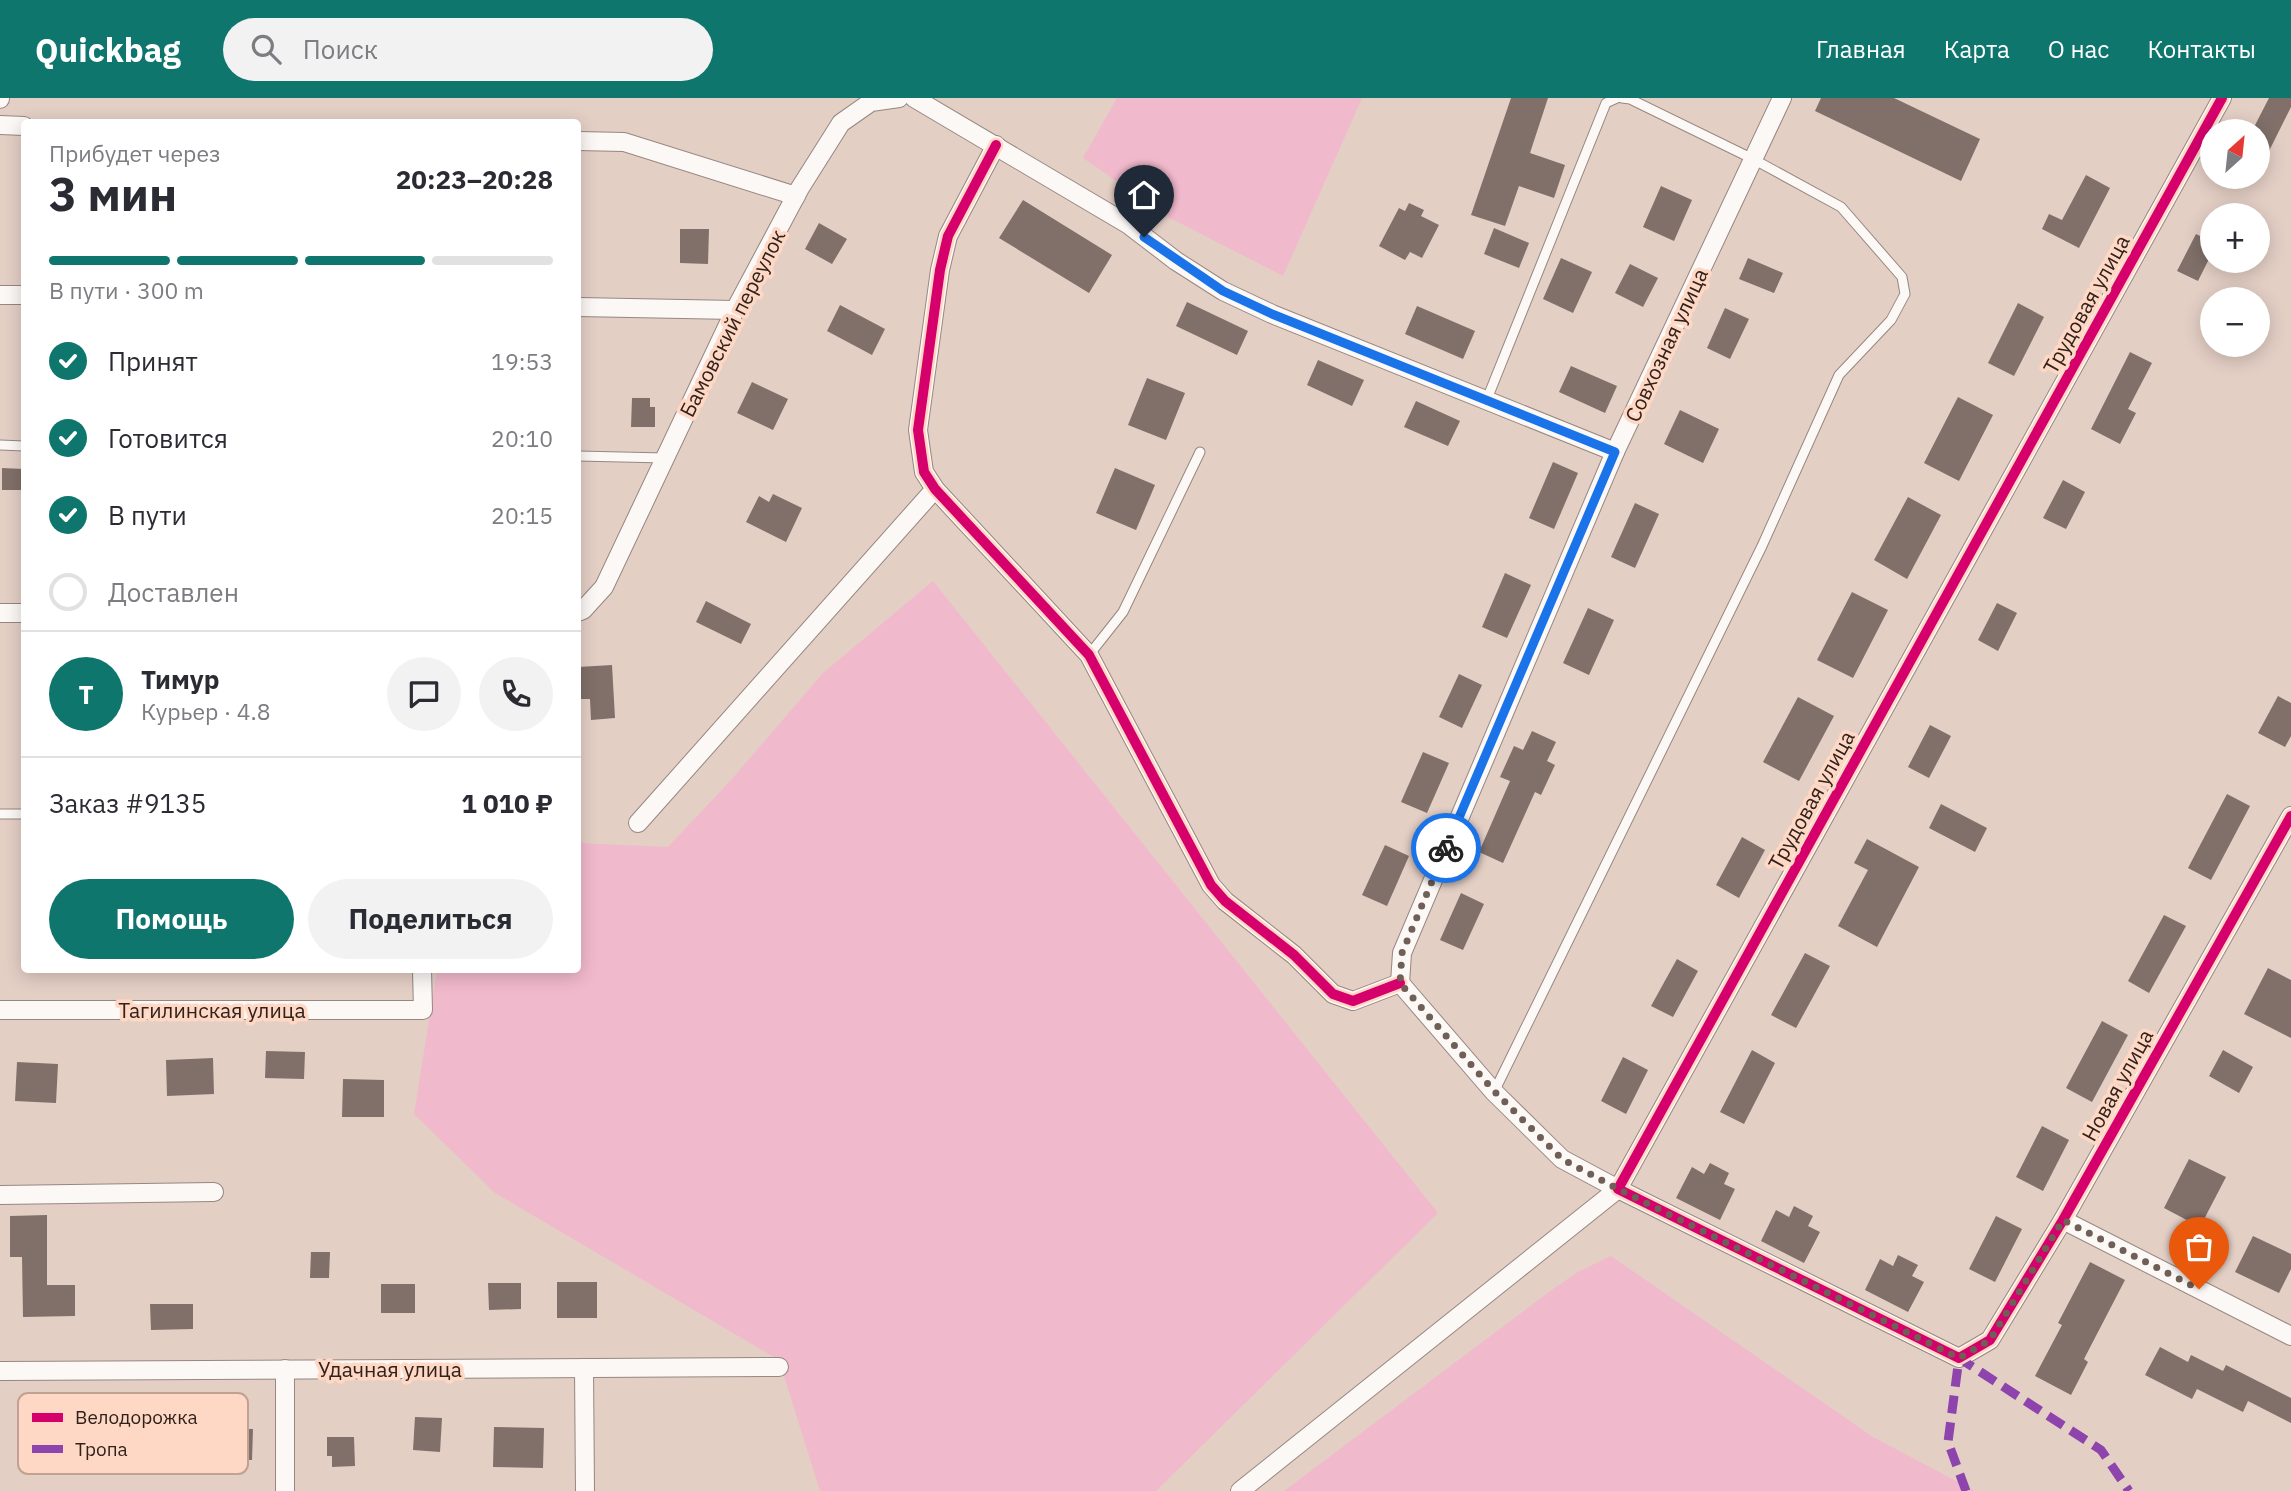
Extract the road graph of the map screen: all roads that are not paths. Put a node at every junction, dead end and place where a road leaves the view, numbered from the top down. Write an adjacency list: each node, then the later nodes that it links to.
1 (899, 98): 11 (street, Бамовский переулок)
2 (914, 98): 9 (street)
3 (1620, 98): 10 (lane); 16 (lane)
4 (1782, 98): 10 (street, Совхозная улица)
5 (2222, 98): 36 (street, Трудовая улица)
6 (0, 125): 7 (street)
7 (21, 126)
8 (581, 141): 11 (street)
9 (996, 145): 16 (street); 23 (street)
10 (1753, 159): 20 (street, Совхозная улица); 35 (lane)
11 (796, 196): 15 (street, Бамовский переулок)
12 (0, 295): 13 (street)
13 (21, 295)
14 (581, 307): 15 (street)
15 (735, 310): 22 (street, Бамовский переулок)
16 (1487, 399): 20 (street)
17 (0, 445): 18 (lane)
18 (21, 446)
19 (1200, 452): 27 (lane)
20 (1615, 452): 33 (street, Совхозная улица)
21 (581, 456): 22 (lane)
22 (665, 458): 24 (street, Бамовский переулок)
23 (935, 489): 27 (street); 31 (street)
24 (581, 611)
25 (0, 613): 26 (street)
26 (21, 613)
27 (1089, 655): 33 (street)
28 (0, 814): 29 (lane)
29 (21, 814)
30 (2291, 816): 39 (street, Новая улица)
31 (638, 823)
32 (422, 973): 34 (street, Тагилинская улица)
33 (1400, 983): 35 (street)
34 (0, 1010)
35 (1494, 1091): 36 (street)
36 (1618, 1189): 39 (street, Новая улица); 47 (street)
37 (214, 1192): 38 (street)
38 (0, 1195)
39 (2063, 1220): 40 (street)
40 (2291, 1336)
41 (779, 1367): 42 (street, Удачная улица)
42 (584, 1368): 43 (street, Удачная улица); 46 (street)
43 (285, 1369): 44 (street, Удачная улица); 45 (street)
44 (0, 1371)
45 (285, 1491)
46 (585, 1491)
47 (1240, 1491)

